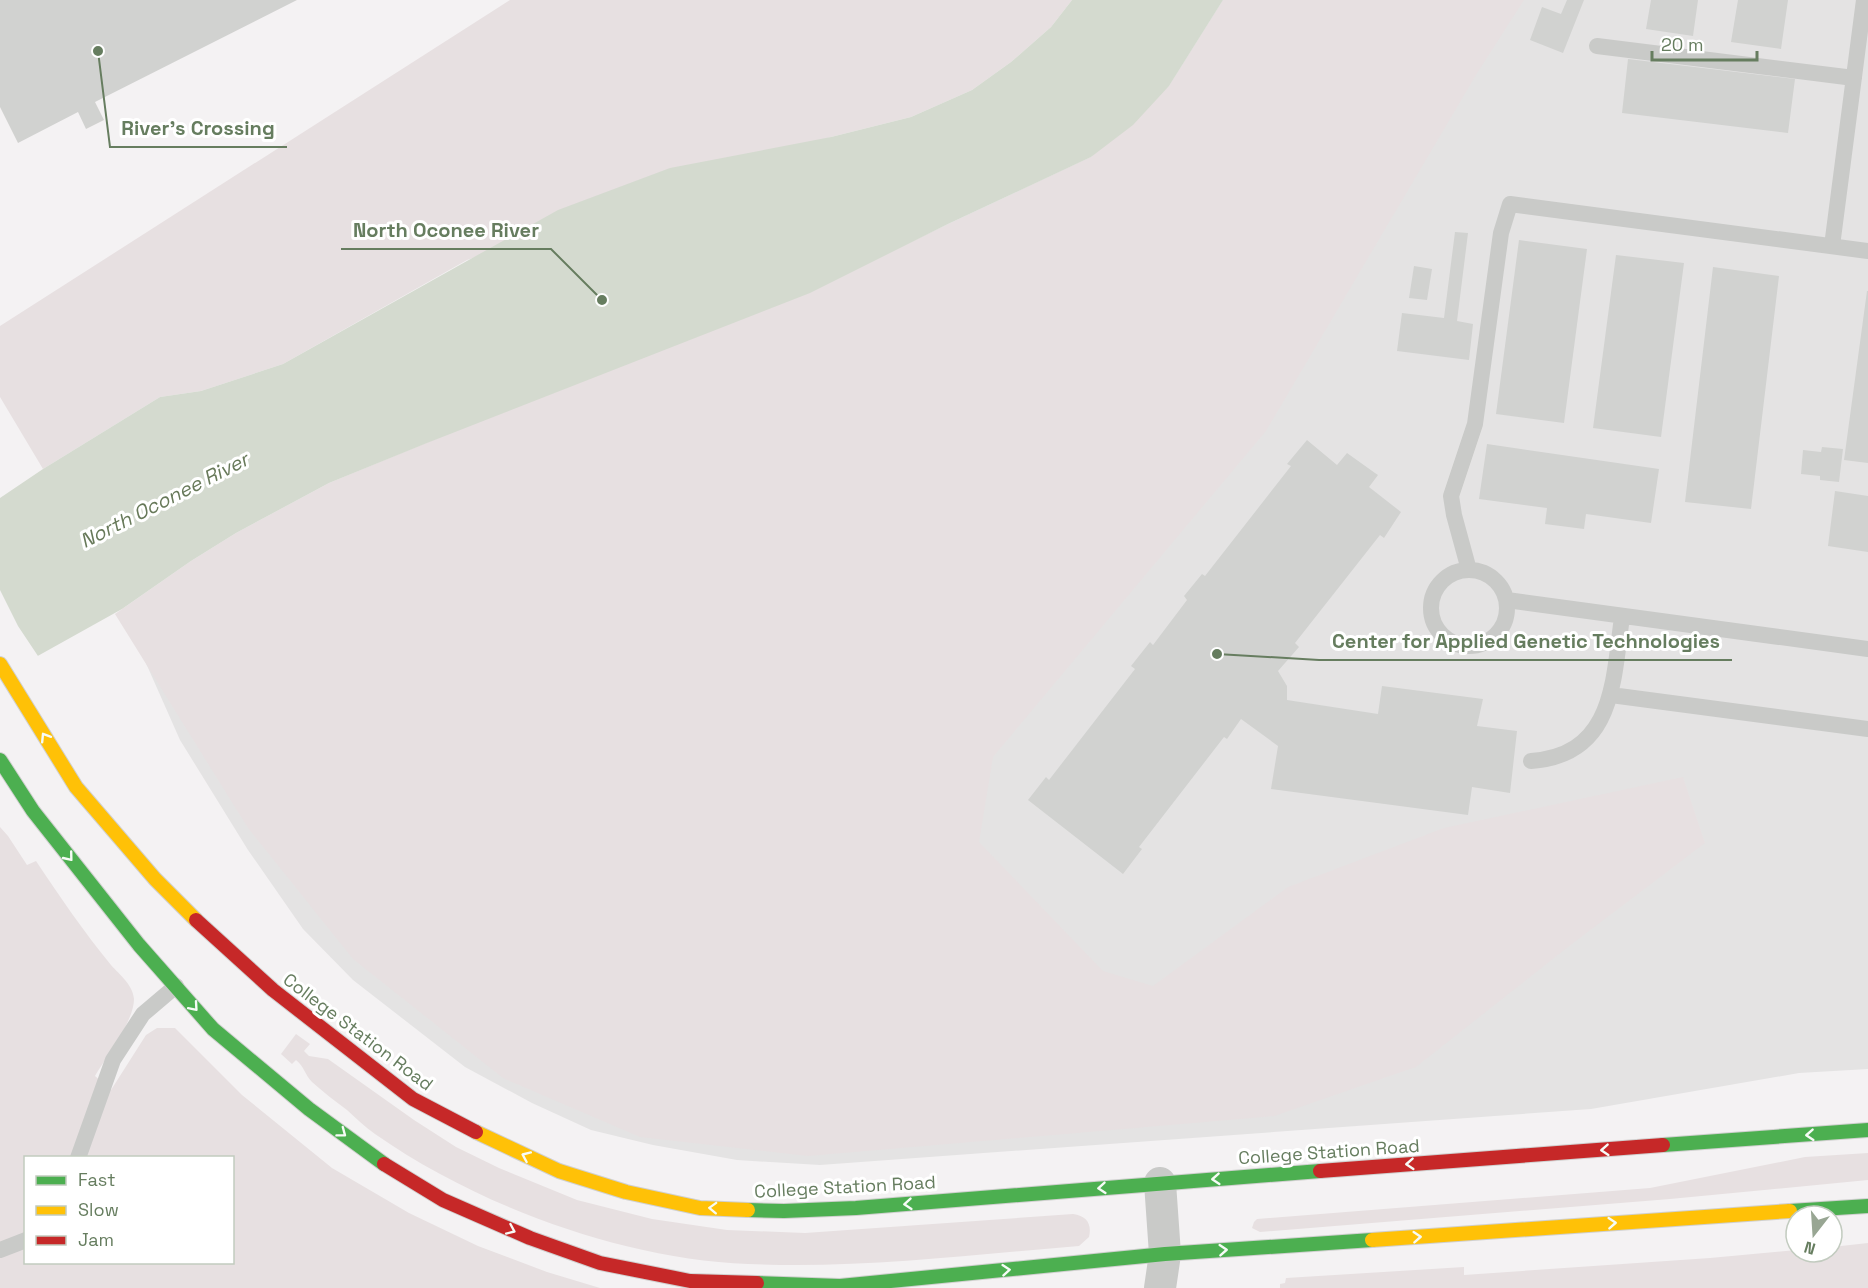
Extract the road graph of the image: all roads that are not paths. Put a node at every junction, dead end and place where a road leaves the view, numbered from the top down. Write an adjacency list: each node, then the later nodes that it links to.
1 (1864, 0): 3 (lane)
2 (1597, 45): 3 (lane)
3 (1854, 78): 4 (lane)
4 (1832, 246): 5 (lane); 6 (lane)
5 (1868, 250)
6 (1469, 570): 7 (lane); 7 (lane)
7 (1507, 600): 8 (lane)
8 (1622, 617): 9 (lane); 11 (lane)
9 (1868, 649)
10 (0, 664): 18 (main road, College Station Road, one-way to 10)
11 (1611, 695): 12 (lane); 14 (lane)
12 (1868, 729)
13 (0, 760): 15 (main road, one-way to 15)
14 (1531, 761)
15 (176, 986): 17 (lane); 23 (main road, one-way to 23)
16 (1868, 1130): 18 (main road, College Station Road, one-way to 18)
17 (79, 1156)
18 (1160, 1183): 22 (street)
19 (1868, 1206): 22 (main road, one-way to 19)
20 (24, 1241): 21 (lane)
21 (0, 1250)
22 (1165, 1254): 23 (main road, one-way to 22); 25 (street)
23 (947, 1275): 24 (main road)
24 (976, 1288)
25 (1160, 1288)

